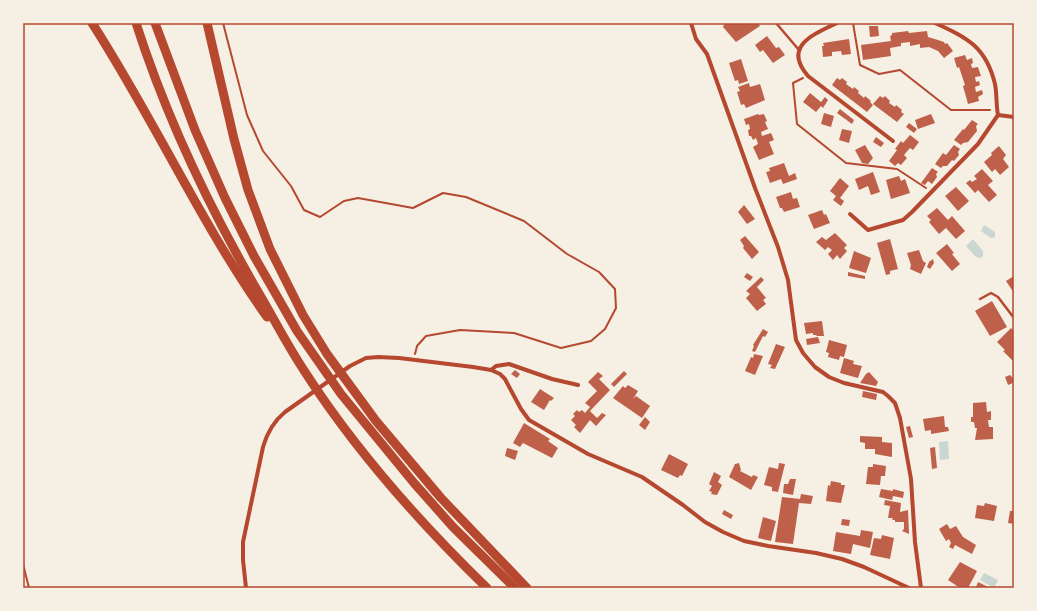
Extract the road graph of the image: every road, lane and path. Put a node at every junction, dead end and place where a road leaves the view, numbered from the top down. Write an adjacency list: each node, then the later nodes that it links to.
1 (92, 23): 22 (highway)
2 (136, 23): 22 (highway)
3 (155, 23): 28 (highway)
4 (207, 23): 29 (highway)
5 (223, 23): 20 (path)
6 (691, 23): 31 (street)
7 (776, 23): 11 (lane)
8 (837, 23): 11 (street)
9 (853, 23): 13 (path)
10 (935, 23): 13 (street)
11 (799, 50): 12 (street)
12 (808, 76): 15 (street); 16 (path)
13 (997, 112): 14 (street); 16 (street)
14 (1014, 117)
15 (893, 141)
16 (932, 192): 17 (street)
17 (850, 214)
18 (980, 299): 19 (lane)
19 (1014, 318)
20 (414, 361): 21 (street); 26 (street)
21 (491, 370): 23 (street); 30 (street)
22 (304, 371): 27 (highway)
23 (578, 386)
24 (23, 564): 25 (path)
25 (28, 588)
26 (246, 588)
27 (487, 588)
28 (515, 588)
29 (527, 588)
30 (908, 588)
31 (921, 588)

